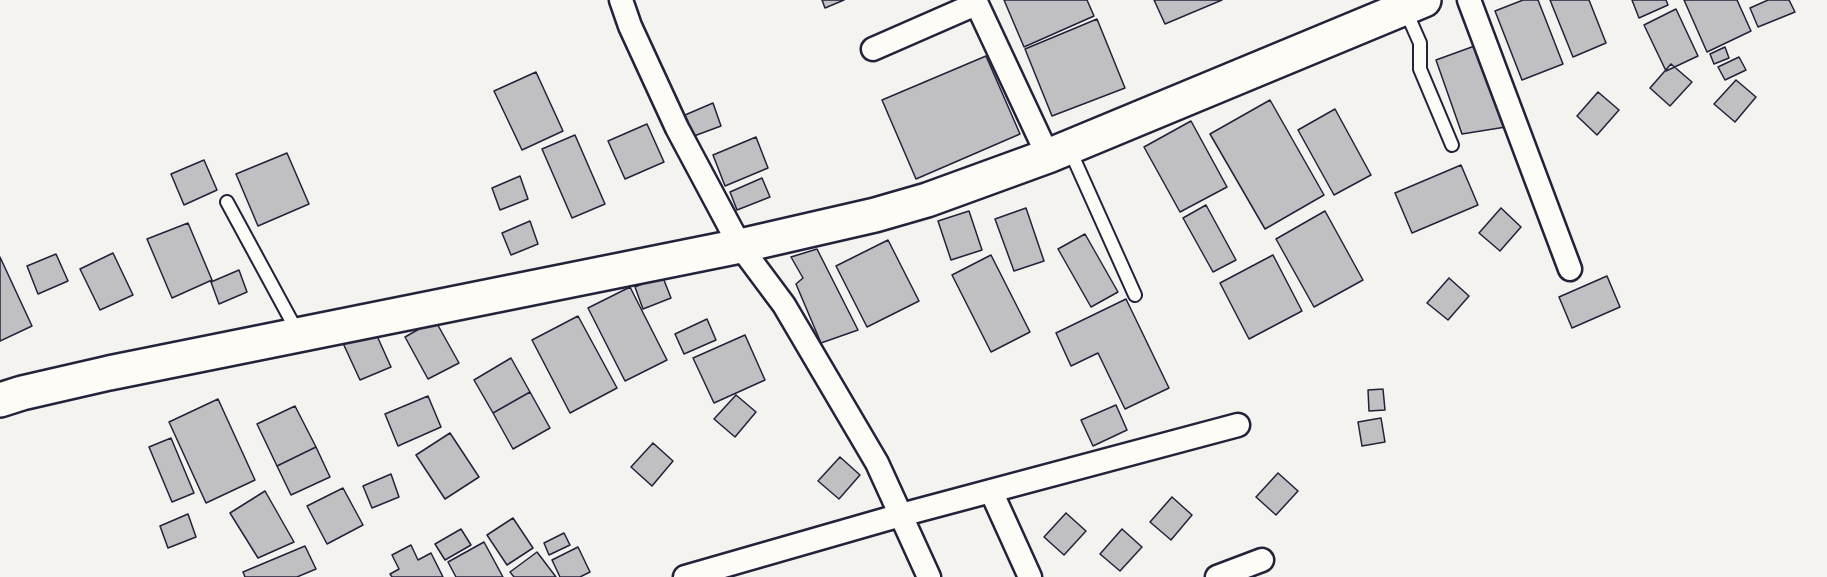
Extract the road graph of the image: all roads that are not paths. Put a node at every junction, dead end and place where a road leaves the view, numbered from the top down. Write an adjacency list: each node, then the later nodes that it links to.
1 (621, 0): 9 (street)
2 (1469, 0): 10 (street)
3 (975, 2): 5 (street); 7 (street)
4 (1414, 4): 6 (lane); 7 (main road)
5 (873, 49)
6 (1452, 145)
7 (1058, 151): 9 (main road); 11 (lane)
8 (227, 202): 12 (lane)
9 (740, 246): 12 (main road); 16 (street)
10 (1570, 269)
11 (1135, 295)
12 (299, 335): 13 (main road)
13 (0, 400)
14 (1238, 425): 15 (street)
15 (992, 491): 16 (street); 20 (street)
16 (901, 515): 18 (street); 19 (street)
17 (1262, 560): 21 (street)
18 (685, 577)
19 (929, 577)
20 (1030, 577)
21 (1217, 577)

